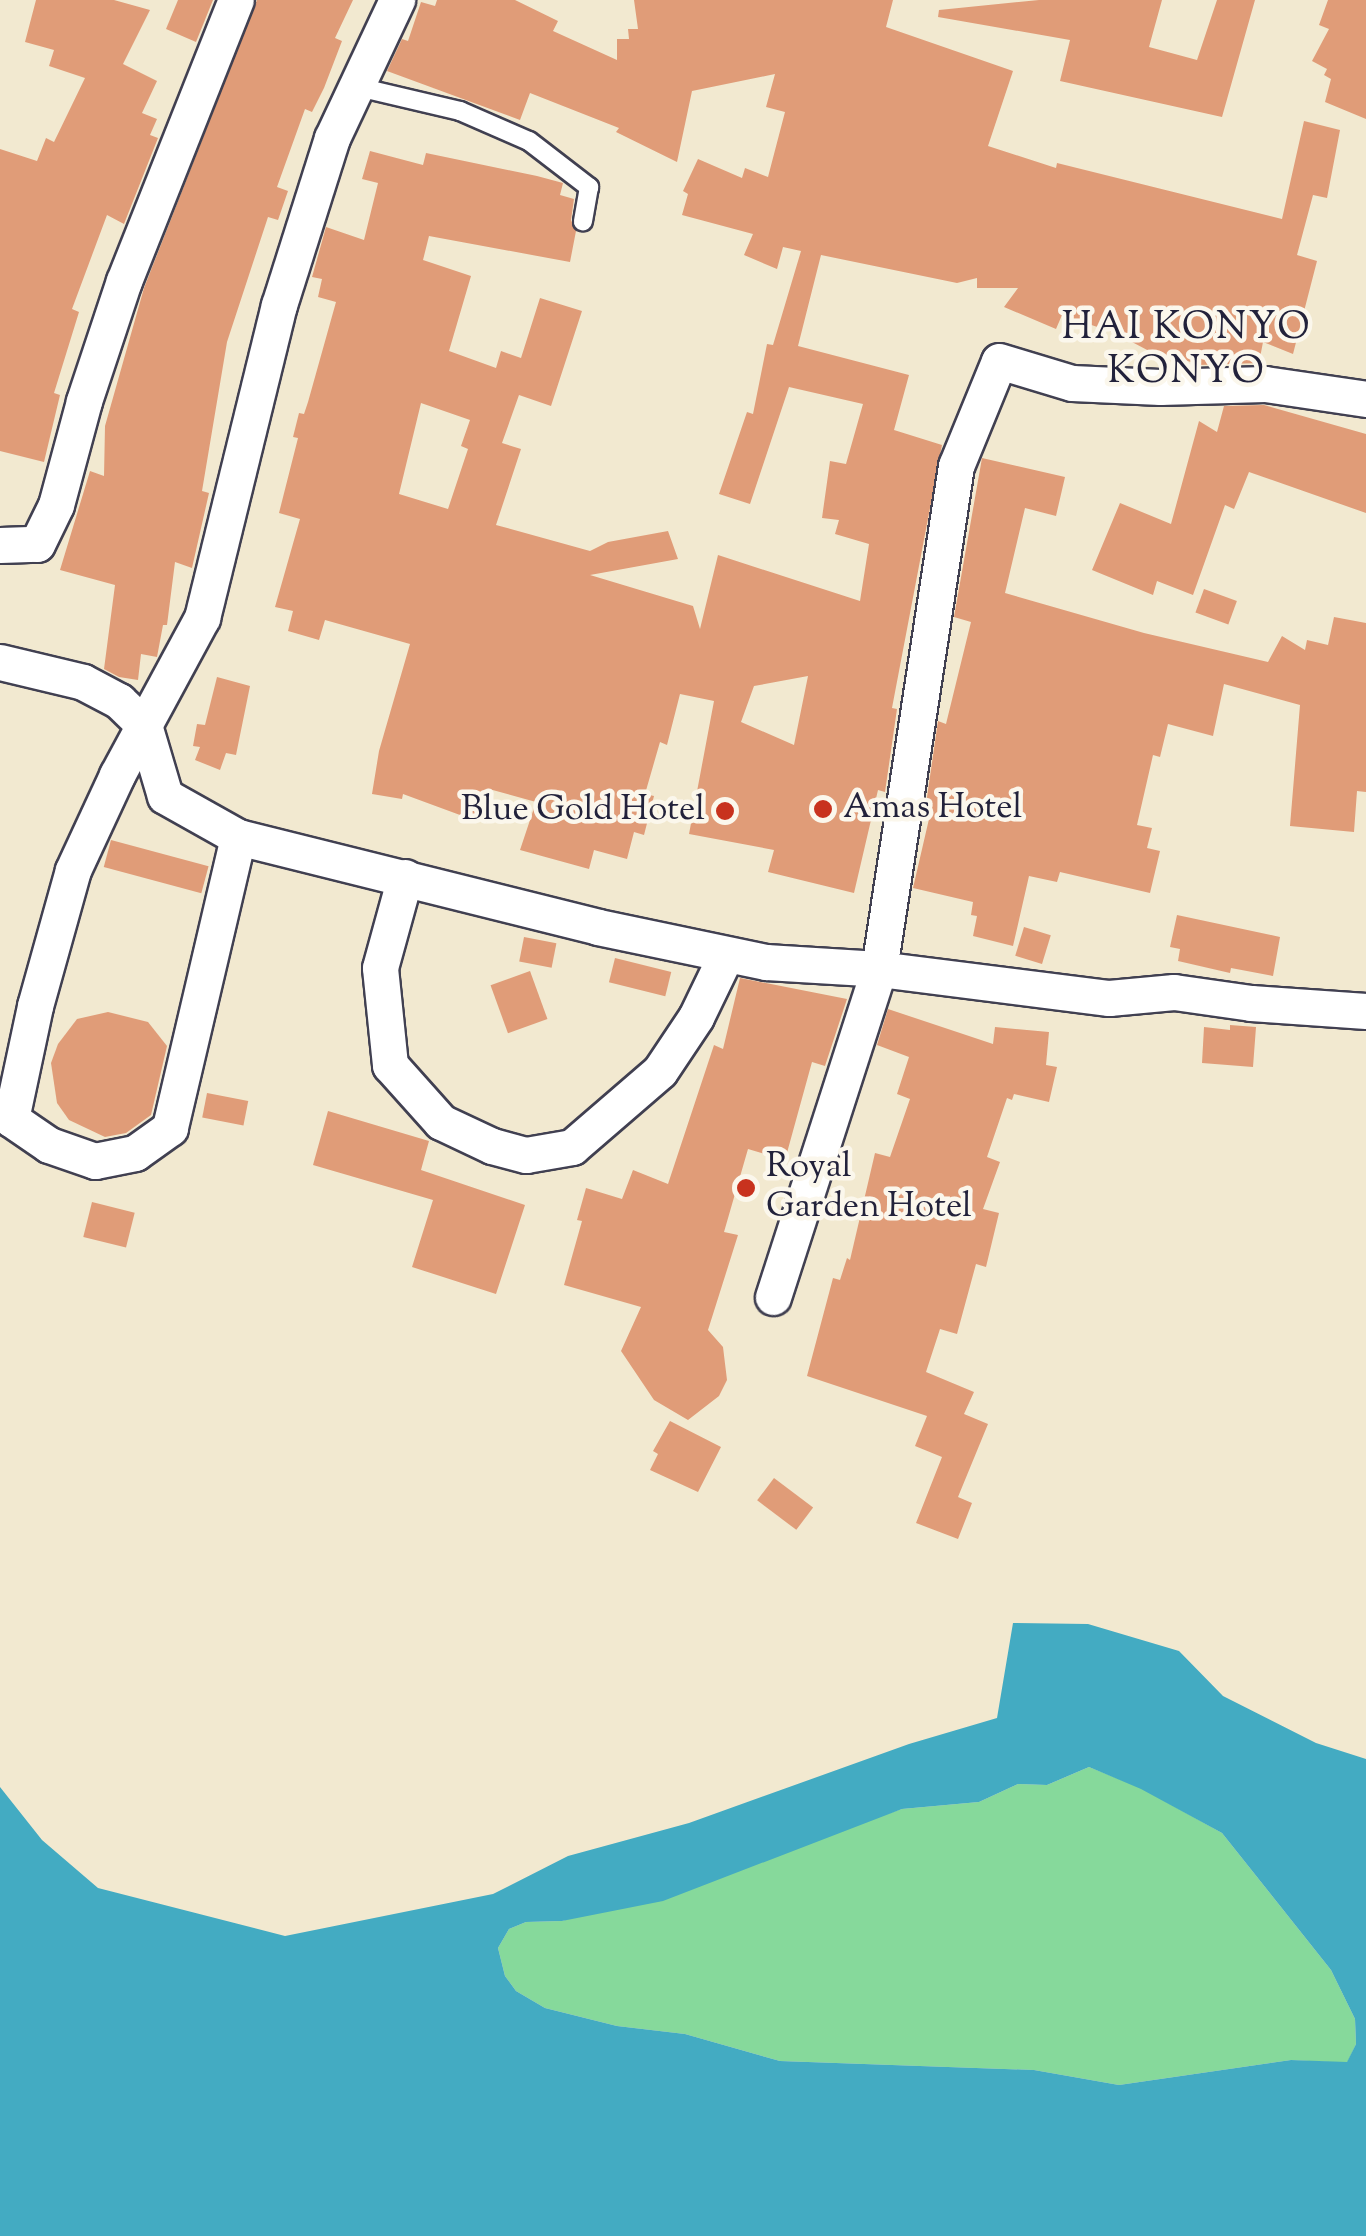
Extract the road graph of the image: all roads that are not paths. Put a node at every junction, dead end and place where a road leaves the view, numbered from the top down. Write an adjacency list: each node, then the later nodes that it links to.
1 (236, 0): 6 (street)
2 (397, 0): 3 (street)
3 (358, 87): 4 (lane); 8 (street)
4 (583, 220)
5 (1366, 399): 12 (street)
6 (0, 545)
7 (0, 662): 8 (street)
8 (144, 724): 9 (street); 9 (street)
9 (238, 837): 10 (street)
10 (405, 878): 11 (street); 11 (street)
11 (726, 955): 12 (street)
12 (879, 969): 13 (street); 14 (street)
13 (1366, 1011)
14 (773, 1298)

